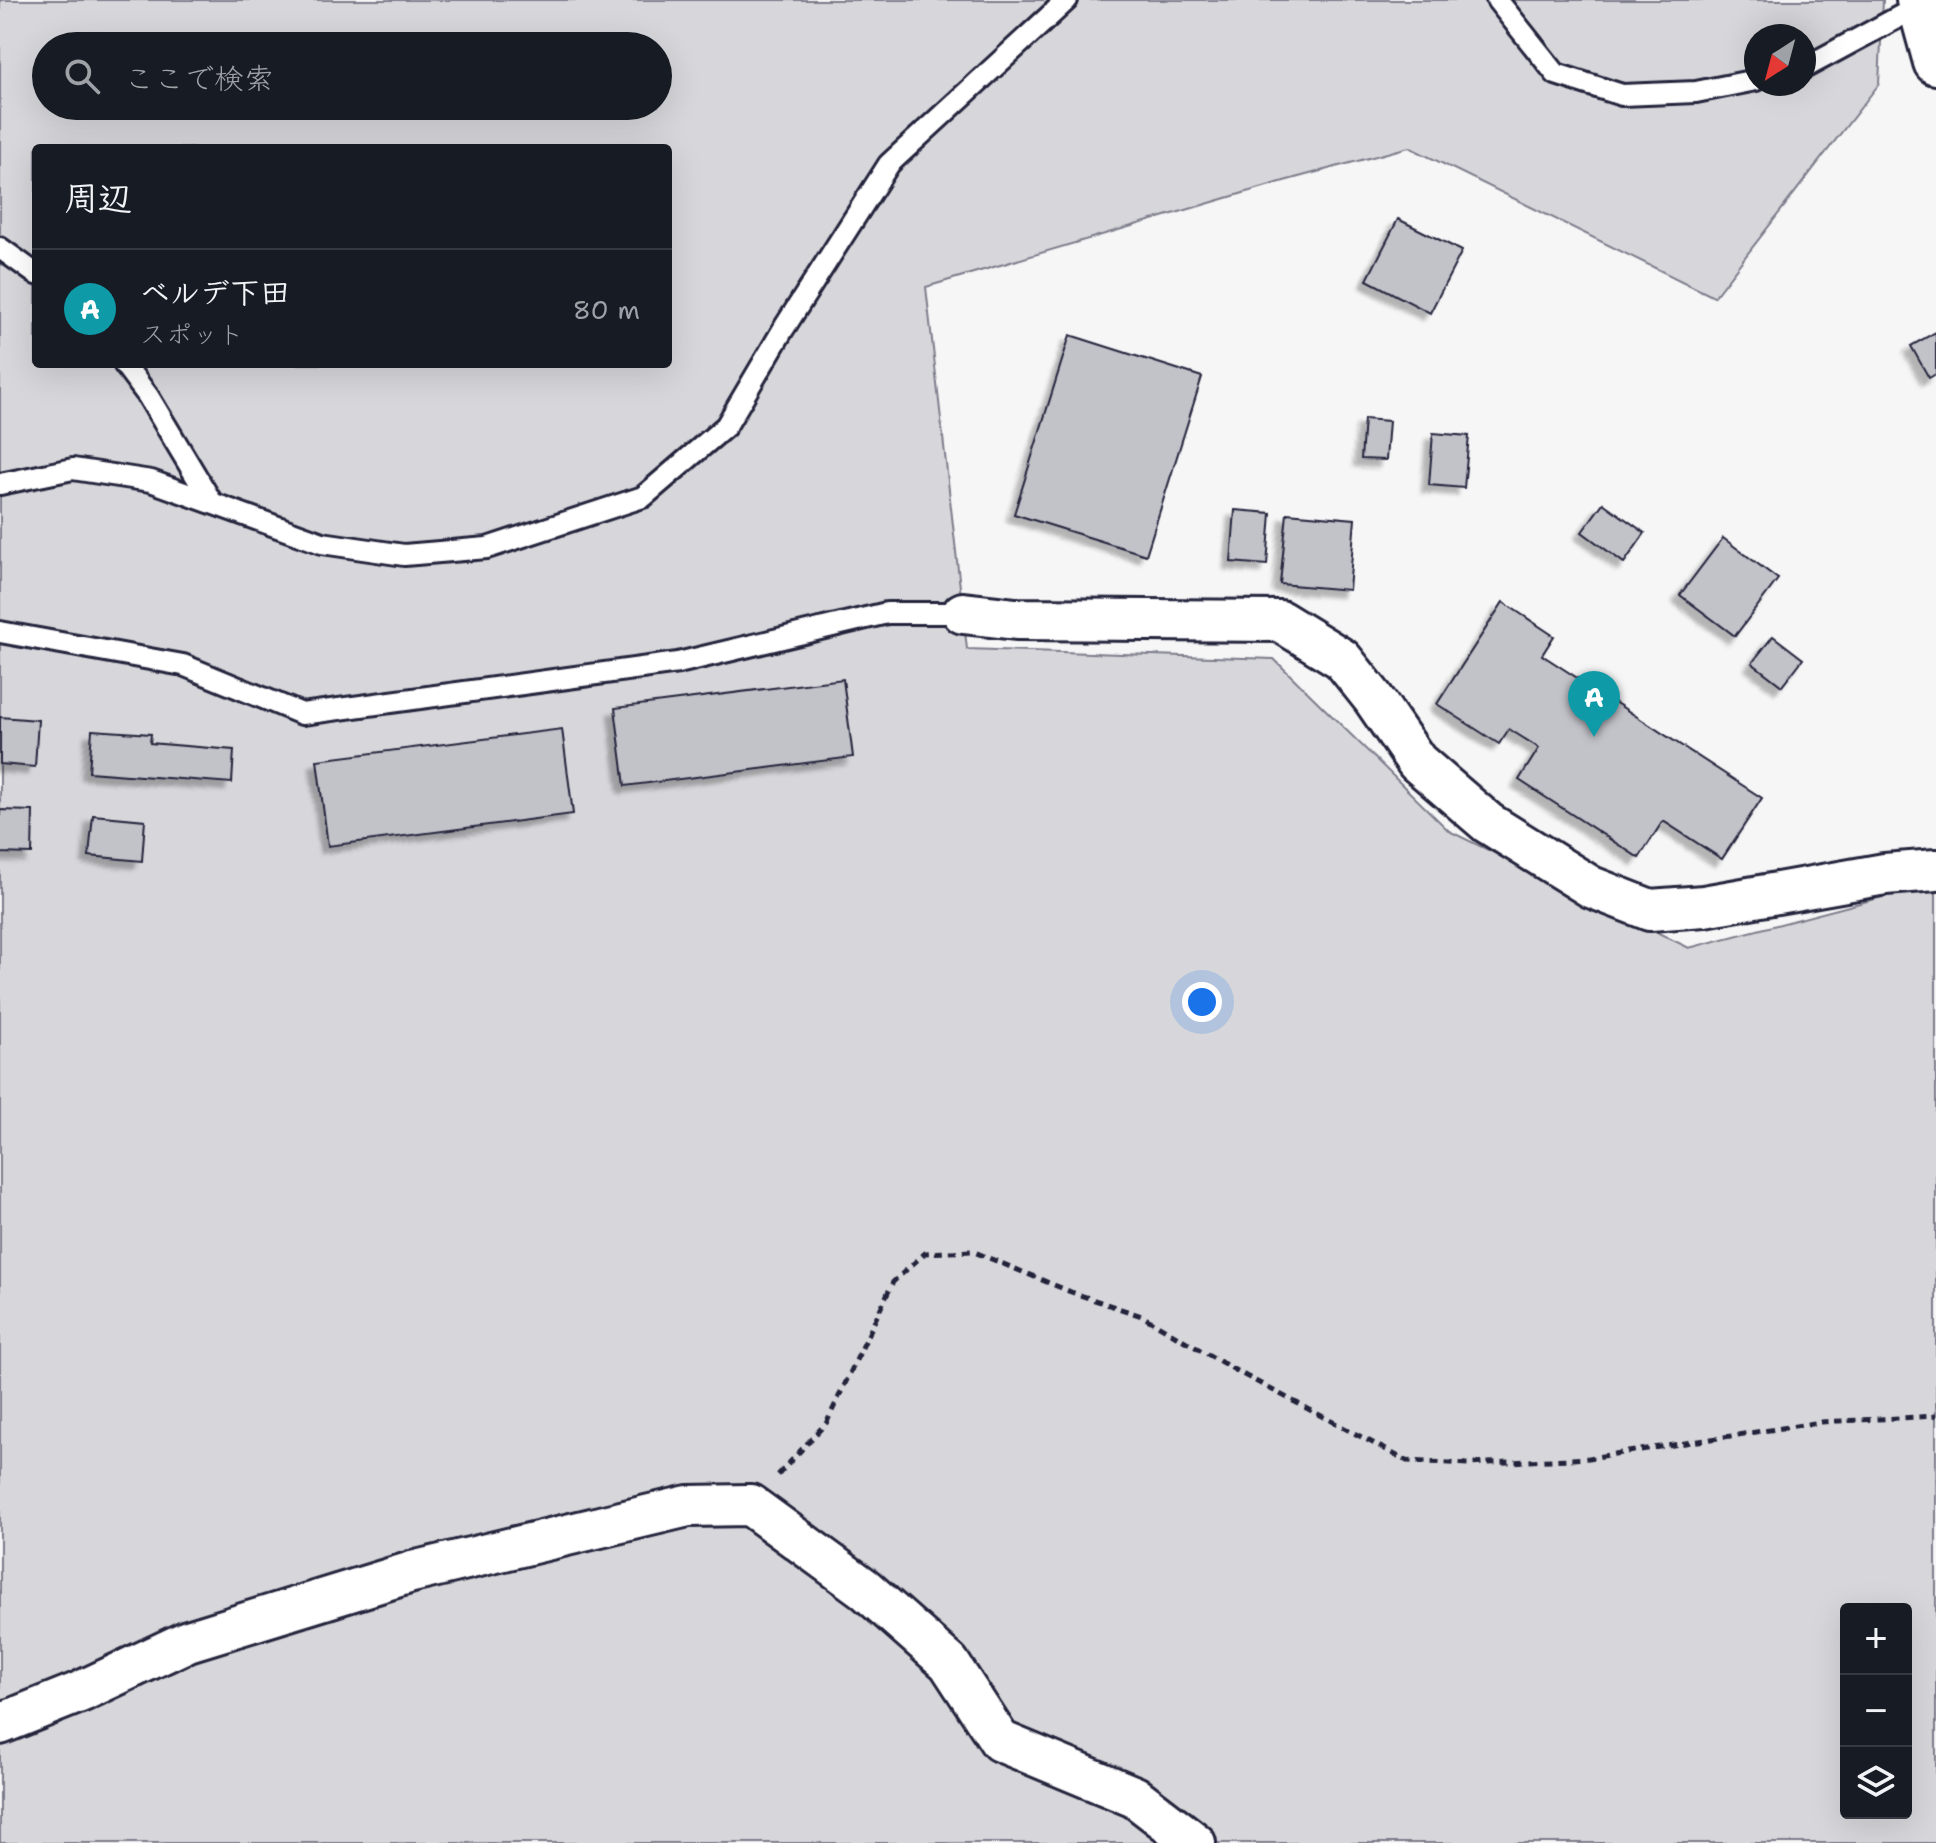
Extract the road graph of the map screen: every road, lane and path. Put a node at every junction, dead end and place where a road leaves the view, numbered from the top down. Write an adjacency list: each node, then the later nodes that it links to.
1 (1067, 0): 11 (lane)
2 (1497, 0): 6 (lane)
3 (1919, 3): 4 (lane); 5 (main road)
4 (1816, 61)
5 (1936, 62)
6 (1744, 82)
7 (0, 248): 8 (lane)
8 (32, 271)
9 (127, 368): 11 (lane)
10 (0, 484): 11 (lane)
11 (211, 501)
12 (963, 613): 13 (lane); 14 (street)
13 (0, 632)
14 (1936, 870)
15 (1936, 1416): 16 (path)
16 (750, 1505): 17 (street); 18 (street)
17 (0, 1724)
18 (1195, 1843)

